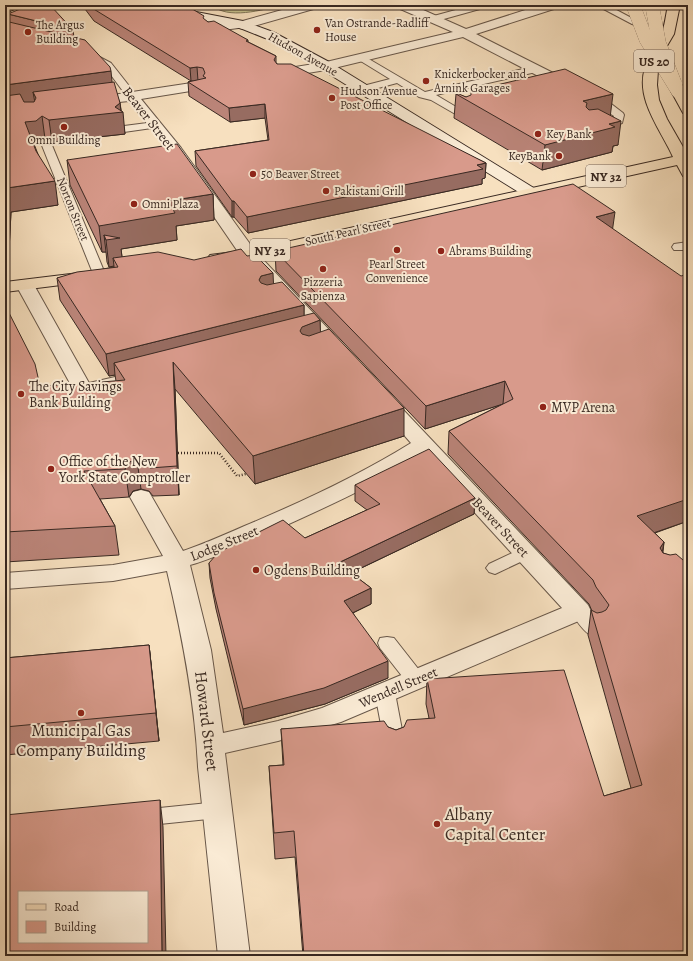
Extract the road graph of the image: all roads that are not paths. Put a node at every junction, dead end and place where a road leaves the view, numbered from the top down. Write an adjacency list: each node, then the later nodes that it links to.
1 (13, 5): 12 (main road)
2 (142, 5): 13 (street, Hudson Avenue)
3 (193, 5): 13 (street)
4 (313, 5): 16 (street)
5 (402, 5): 14 (street)
6 (484, 5): 14 (lane)
7 (553, 5): 18 (street)
8 (600, 5): 15 (lane)
9 (633, 5): 28 (main road, bridge)
10 (652, 5): 28 (main road, bridge)
11 (674, 5): 39 (main road, US 20, bridge)
12 (5, 9)
13 (179, 12): 16 (street, Hudson Avenue)
14 (433, 19): 18 (street)
15 (635, 22)
16 (243, 25): 17 (lane); 22 (street, Hudson Avenue)
17 (210, 31)
18 (465, 33): 21 (street); 23 (street)
19 (79, 53): 20 (street, Beaver Street)
20 (94, 57): 31 (lane, Beaver Street)
21 (362, 58): 22 (street); 25 (lane)
22 (326, 66): 24 (street); 27 (street, Hudson Avenue)
23 (536, 69): 29 (street); 30 (lane)
24 (283, 73)
25 (399, 80): 27 (lane); 30 (lane)
26 (198, 86): 31 (street)
27 (363, 89): 41 (street, Hudson Avenue)
28 (678, 91): 33 (main road)
29 (582, 93): 37 (lane)
30 (423, 95): 34 (lane)
31 (132, 96): 32 (street); 35 (street, Beaver Street)
32 (102, 100)
33 (688, 110)
34 (464, 116)
35 (152, 121): 36 (lane); 42 (street, Beaver Street)
36 (122, 125)
37 (590, 130)
38 (46, 143): 44 (lane, Norton Street)
39 (685, 159): 40 (main road); 41 (main road, South Pearl Street / NY 32)
40 (688, 174)
41 (531, 193): 42 (main road, South Pearl Street / NY 32)
42 (249, 255): 43 (main road, South Pearl Street / NY 32); 47 (street, Beaver Street)
43 (199, 262)
44 (108, 274): 45 (main road)
45 (25, 285): 46 (main road); 50 (street)
46 (5, 287)
47 (333, 350)
48 (144, 376): 50 (street)
49 (372, 387): 52 (street, Beaver Street)
50 (84, 391): 51 (street)
51 (94, 410)
52 (424, 444): 54 (street, Beaver Street); 55 (street, Lodge Street)
53 (141, 497): 55 (street, Howard Street)
54 (525, 553): 56 (lane); 58 (street, Beaver Street)
55 (177, 561): 57 (street, Lodge Street); 62 (street, Howard Street)
56 (495, 568)
57 (5, 581)
58 (580, 610): 60 (street, Wendell Street)
59 (387, 643): 60 (lane)
60 (416, 680): 61 (street, Wendell Street)
61 (385, 693): 62 (street, Wendell Street); 63 (lane)
62 (211, 746): 64 (street, Howard Street)
63 (395, 746)
64 (218, 810): 65 (lane); 66 (street, Howard Street)
65 (124, 819)
66 (234, 956)

